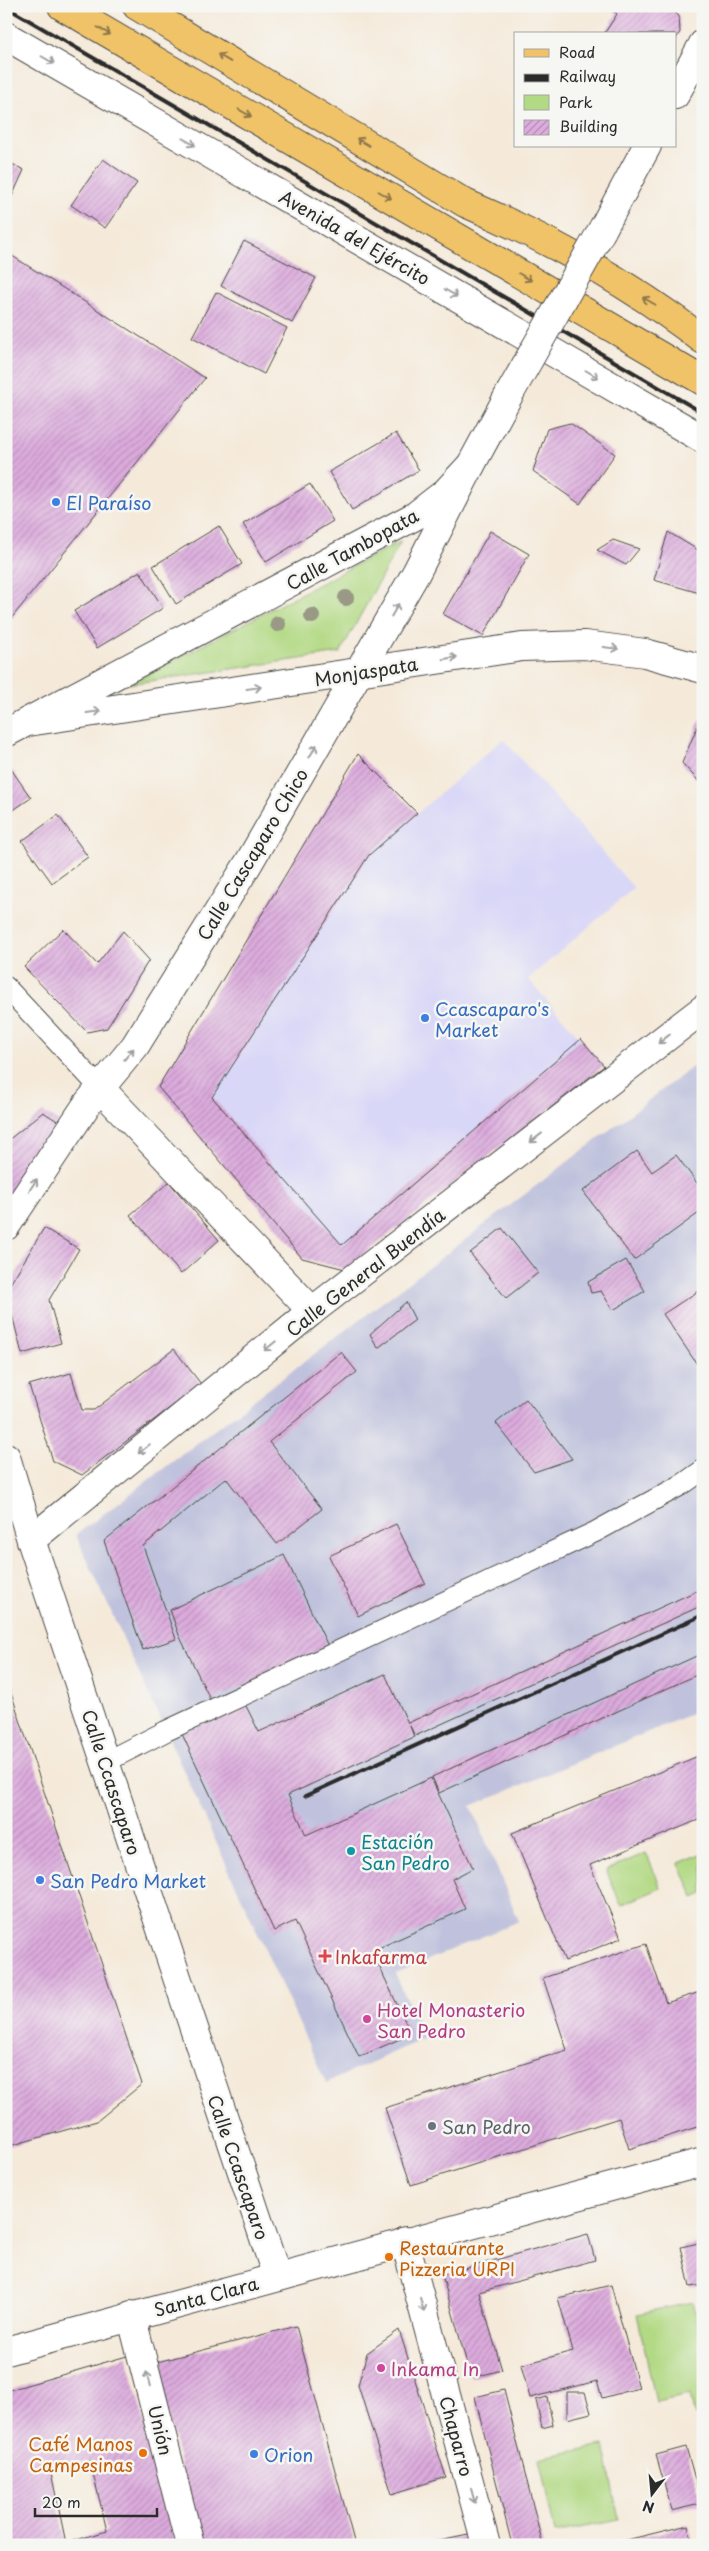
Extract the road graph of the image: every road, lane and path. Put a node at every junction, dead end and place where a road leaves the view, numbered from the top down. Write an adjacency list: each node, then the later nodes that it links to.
1 (62, 6): 10 (main road, one-way to 10)
2 (137, 6): 7 (main road, one-way to 2)
3 (6, 36): 11 (street, Avenida del Ejército, one-way to 11)
4 (703, 44): 5 (street)
5 (676, 92)
6 (646, 148): 12 (street, Calle Tambopata, bridge)
7 (465, 203): 8 (main road, one-way to 7); 9 (main road)
8 (703, 340)
9 (703, 344)
10 (703, 381)
11 (703, 439)
12 (471, 465): 14 (street, Calle Cascaparo Chico, one-way to 12); 15 (street, Calle Tambopata)
13 (703, 669): 14 (street, Monjaspata, one-way to 13)
14 (359, 673): 15 (street, Monjaspata, one-way to 14); 18 (street, Calle Cascaparo Chico, one-way to 14)
15 (17, 727)
16 (6, 987): 18 (lane)
17 (703, 1009): 20 (street, Calle General Buendía, one-way to 20)
18 (100, 1088): 19 (street, Calle Cascaparo Chico, one-way to 18); 20 (street)
19 (6, 1226)
20 (312, 1311): 23 (street, Calle General Buendía, one-way to 23)
21 (6, 1457): 23 (street, Calle Ccascaparo)
22 (703, 1470): 24 (lane)
23 (31, 1540): 24 (street, Calle Ccascaparo)
24 (105, 1762): 27 (street, Calle Ccascaparo)
25 (703, 2162): 26 (street)
26 (405, 2241): 27 (street, Santa Clara); 31 (street, Chaparro, one-way to 31)
27 (277, 2278): 28 (street, Santa Clara)
28 (131, 2315): 29 (street, Santa Clara); 30 (street, Unión, one-way to 28)
29 (6, 2351)
30 (190, 2545)
31 (486, 2545)

